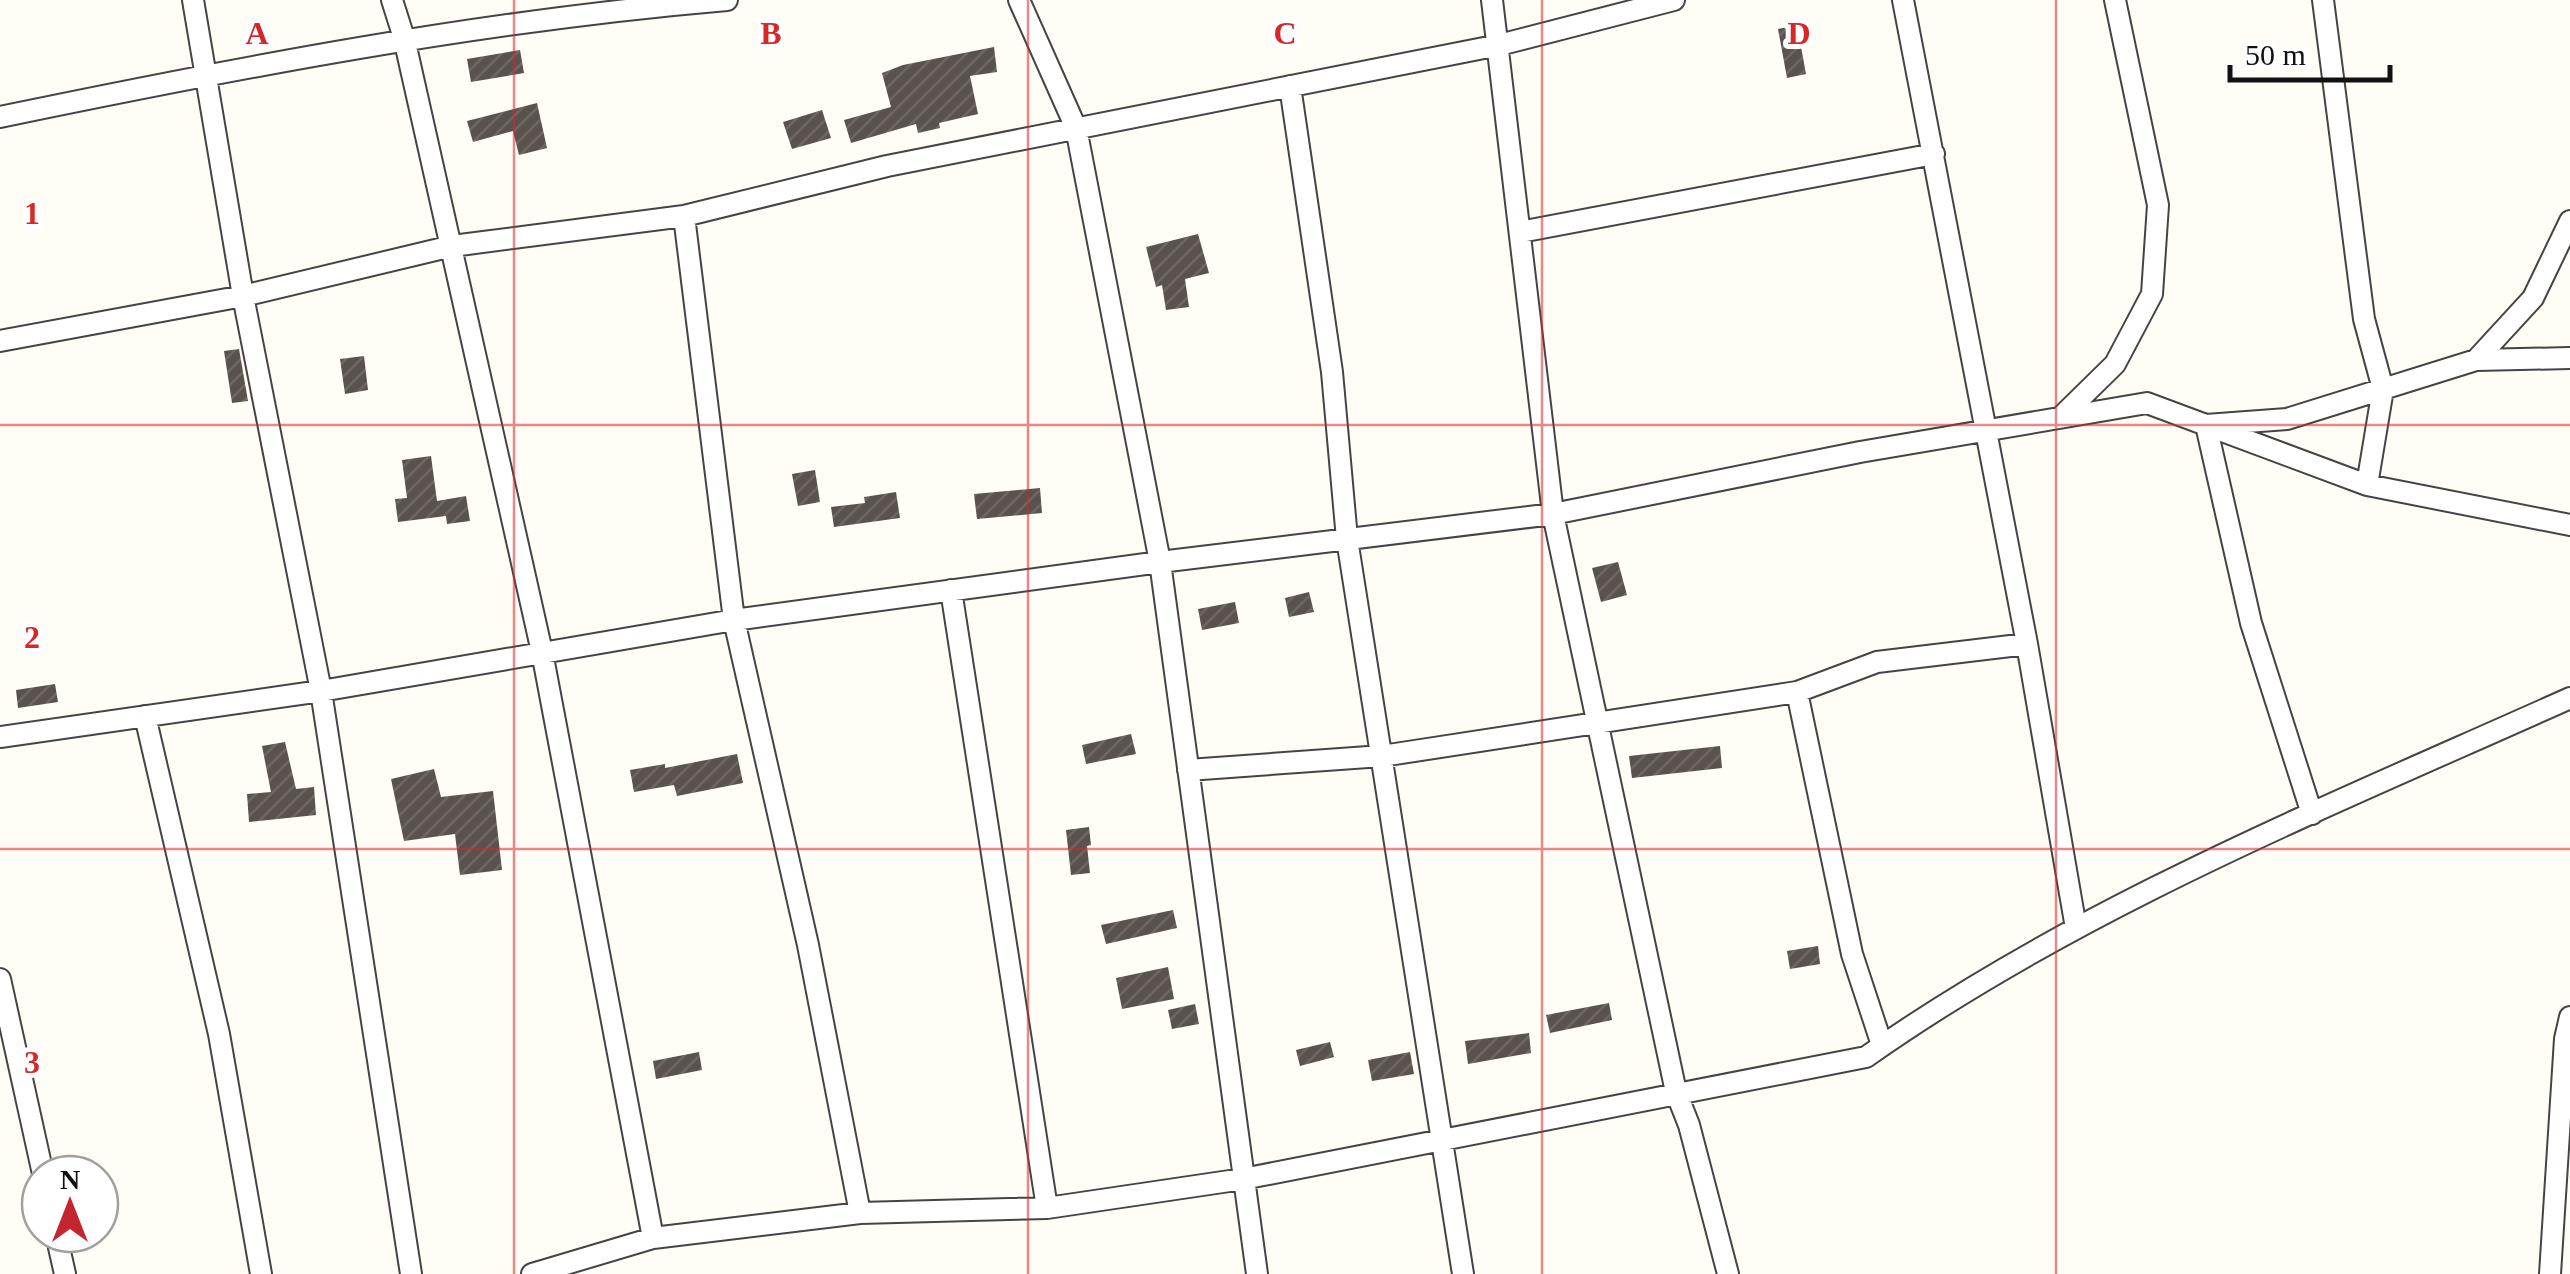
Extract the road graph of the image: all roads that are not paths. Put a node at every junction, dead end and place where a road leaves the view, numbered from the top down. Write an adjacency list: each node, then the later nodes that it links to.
1 (193, 0): 12 (street)
2 (392, 0): 10 (street)
3 (727, 0): 10 (street)
4 (1019, 0): 15 (street)
5 (1492, 0): 11 (street)
6 (1674, 0): 11 (street)
7 (1903, 0): 16 (street)
8 (2115, 0): 26 (street)
9 (2323, 0): 25 (street)
10 (404, 38): 12 (street); 20 (street)
11 (1499, 45): 13 (street); 19 (street)
12 (206, 74): 14 (street); 21 (street)
13 (1290, 86): 15 (street); 32 (street)
14 (0, 117)
15 (1076, 128): 17 (street); 33 (street)
16 (1934, 154): 19 (street); 28 (street)
17 (684, 216): 20 (street); 35 (street)
18 (2570, 221): 24 (street)
19 (1520, 232): 30 (street)
20 (452, 246): 21 (street); 37 (street)
21 (243, 296): 22 (street); 38 (street)
22 (0, 341)
23 (2570, 358): 24 (street)
24 (2476, 360): 25 (street)
25 (2382, 388): 27 (street); 29 (street)
26 (2061, 417): 27 (street); 28 (street)
27 (2206, 425): 29 (street); 46 (street)
28 (1985, 429): 30 (street); 36 (street)
29 (2368, 485): 31 (street)
30 (1553, 514): 32 (street); 42 (street)
31 (2570, 526)
32 (1347, 539): 33 (street); 44 (street)
33 (1160, 562): 34 (street); 45 (street)
34 (951, 590): 35 (street); 55 (street)
35 (734, 620): 37 (street); 56 (street)
36 (2027, 644): 39 (street); 47 (street)
37 (542, 652): 38 (street); 57 (street)
38 (322, 691): 41 (street); 59 (street)
39 (1798, 692): 42 (street); 50 (street)
40 (2570, 698): 46 (street)
41 (145, 716): 43 (street); 58 (street)
42 (1598, 722): 44 (street); 51 (street)
43 (0, 736)
44 (1382, 756): 45 (street); 52 (street)
45 (1188, 770): 54 (street)
46 (2312, 814): 47 (street)
47 (2076, 928): 50 (street)
48 (0, 979): 53 (street)
49 (2570, 1016): 64 (street)
50 (1882, 1046): 51 (street)
51 (1676, 1092): 52 (street); 63 (street)
52 (1443, 1138): 54 (street); 62 (street)
53 (39, 1154)
54 (1243, 1179): 55 (street); 61 (street)
55 (1047, 1208): 56 (street)
56 (860, 1213): 57 (street)
57 (652, 1238): 60 (street)
58 (260, 1274)
59 (412, 1274)
60 (532, 1274)
61 (1258, 1274)
62 (1463, 1274)
63 (1728, 1274)
64 (2550, 1274)

